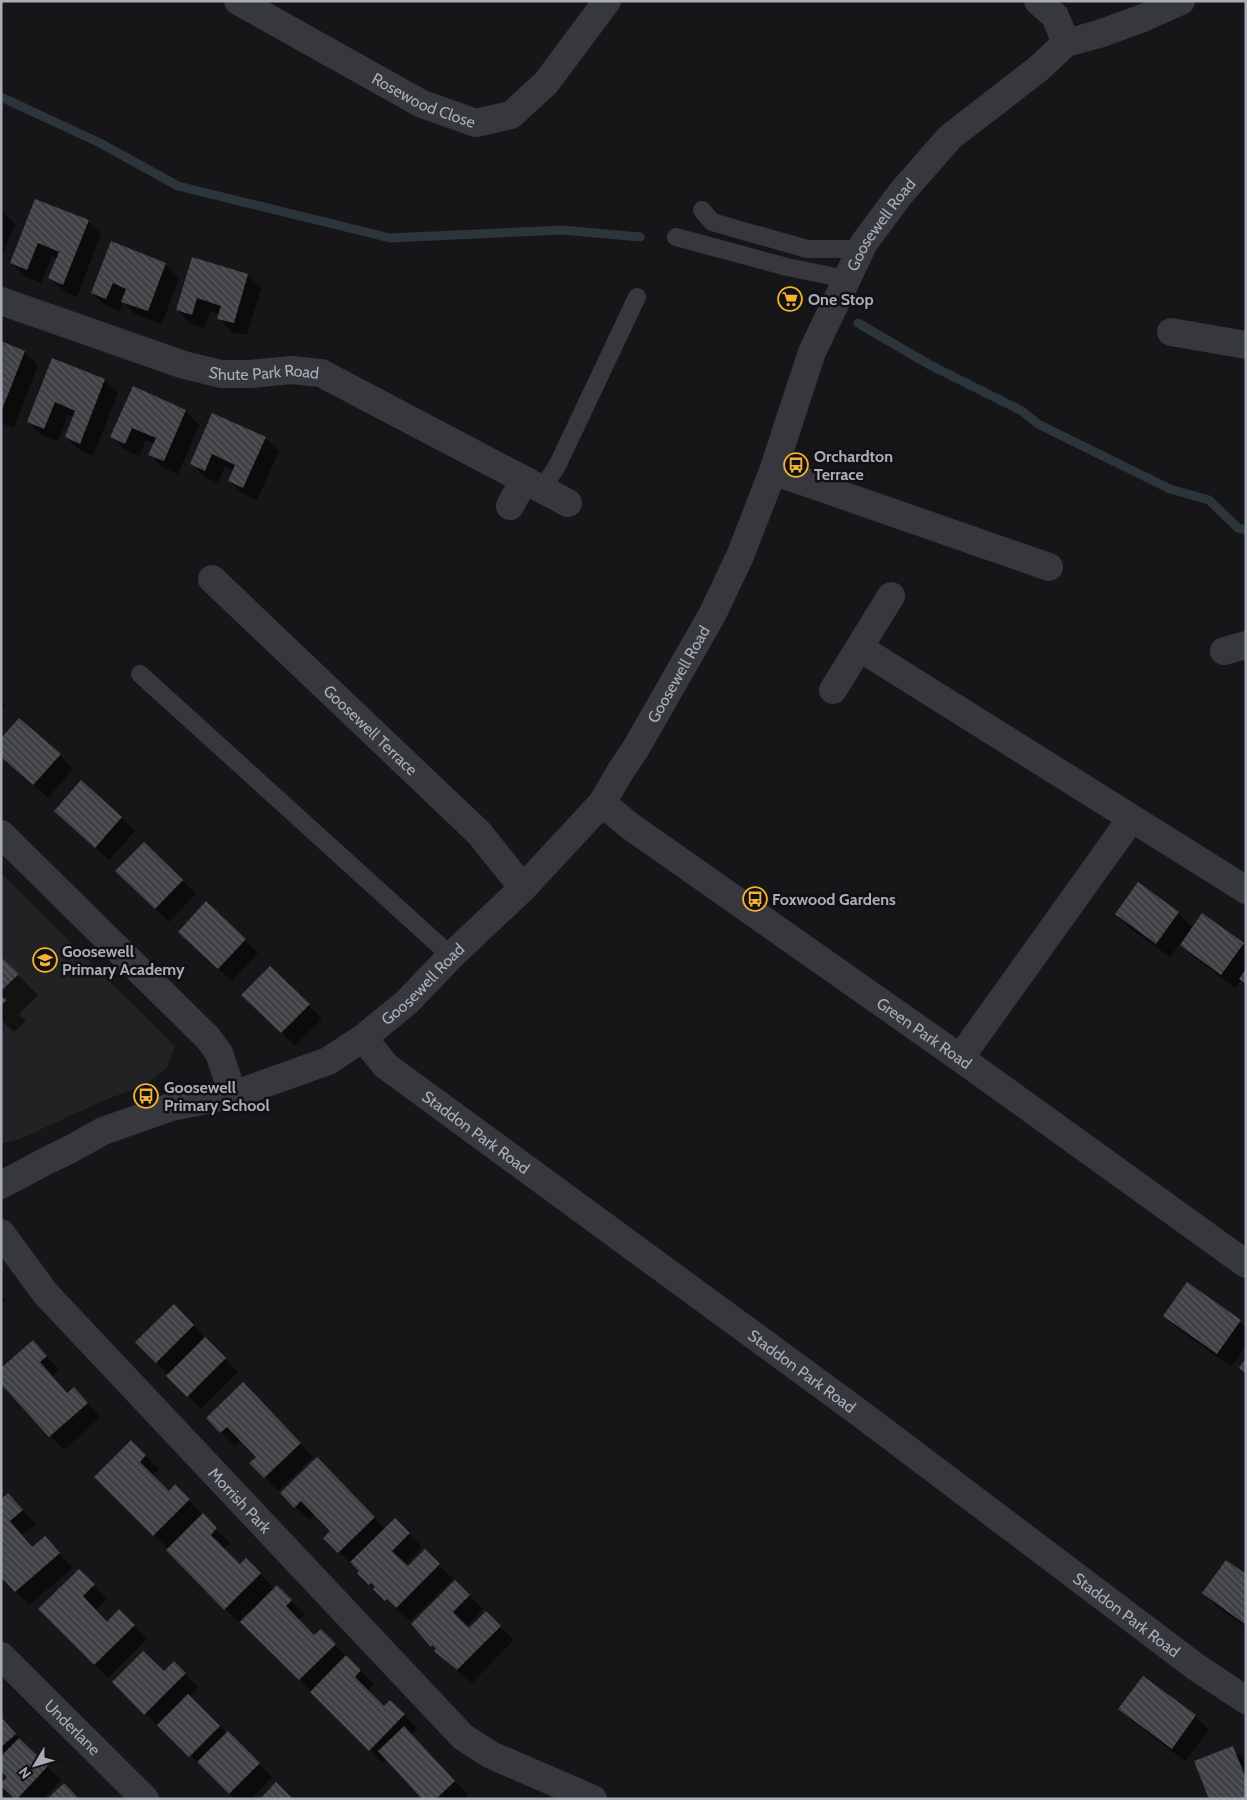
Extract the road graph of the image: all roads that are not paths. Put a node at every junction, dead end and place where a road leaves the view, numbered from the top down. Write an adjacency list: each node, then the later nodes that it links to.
1 (238, 1): 2 (street, Rosewood Close)
2 (607, 1)
3 (1038, 1): 5 (street)
4 (1181, 1): 5 (street, Goosewell Road)
5 (1066, 43): 14 (street, Goosewell Road)
6 (702, 210): 8 (lane)
7 (676, 236): 9 (lane)
8 (862, 249)
9 (842, 278)
10 (638, 297): 15 (lane)
11 (1, 301): 15 (street, Shute Park Road)
12 (1172, 332): 13 (street)
13 (1246, 345)
14 (774, 472): 18 (street); 24 (street, Goosewell Road)
15 (533, 485): 16 (street, Shute Park Road); 17 (street)
16 (568, 503)
17 (510, 506)
18 (1049, 567)
19 (212, 579): 27 (street, Goosewell Terrace)
20 (891, 596): 21 (street)
21 (860, 648): 23 (street); 25 (street)
22 (140, 674): 29 (lane)
23 (834, 690)
24 (602, 803): 27 (street, Goosewell Road); 31 (street, Green Park Road)
25 (1131, 819): 28 (street); 31 (street)
26 (1, 834): 32 (street)
27 (523, 888): 29 (street, Goosewell Road)
28 (1246, 890)
29 (451, 956): 30 (street, Goosewell Road)
30 (363, 1038): 32 (street, Goosewell Road); 37 (street, Staddon Park Road)
31 (960, 1058): 35 (street, Green Park Road)
32 (233, 1096): 33 (street, Goosewell Road)
33 (1, 1185)
34 (1, 1233): 39 (street, Morrish Park)
35 (1246, 1264)
36 (1, 1656): 38 (street, Underlane)
37 (1246, 1700)
38 (145, 1799)
39 (593, 1799)

